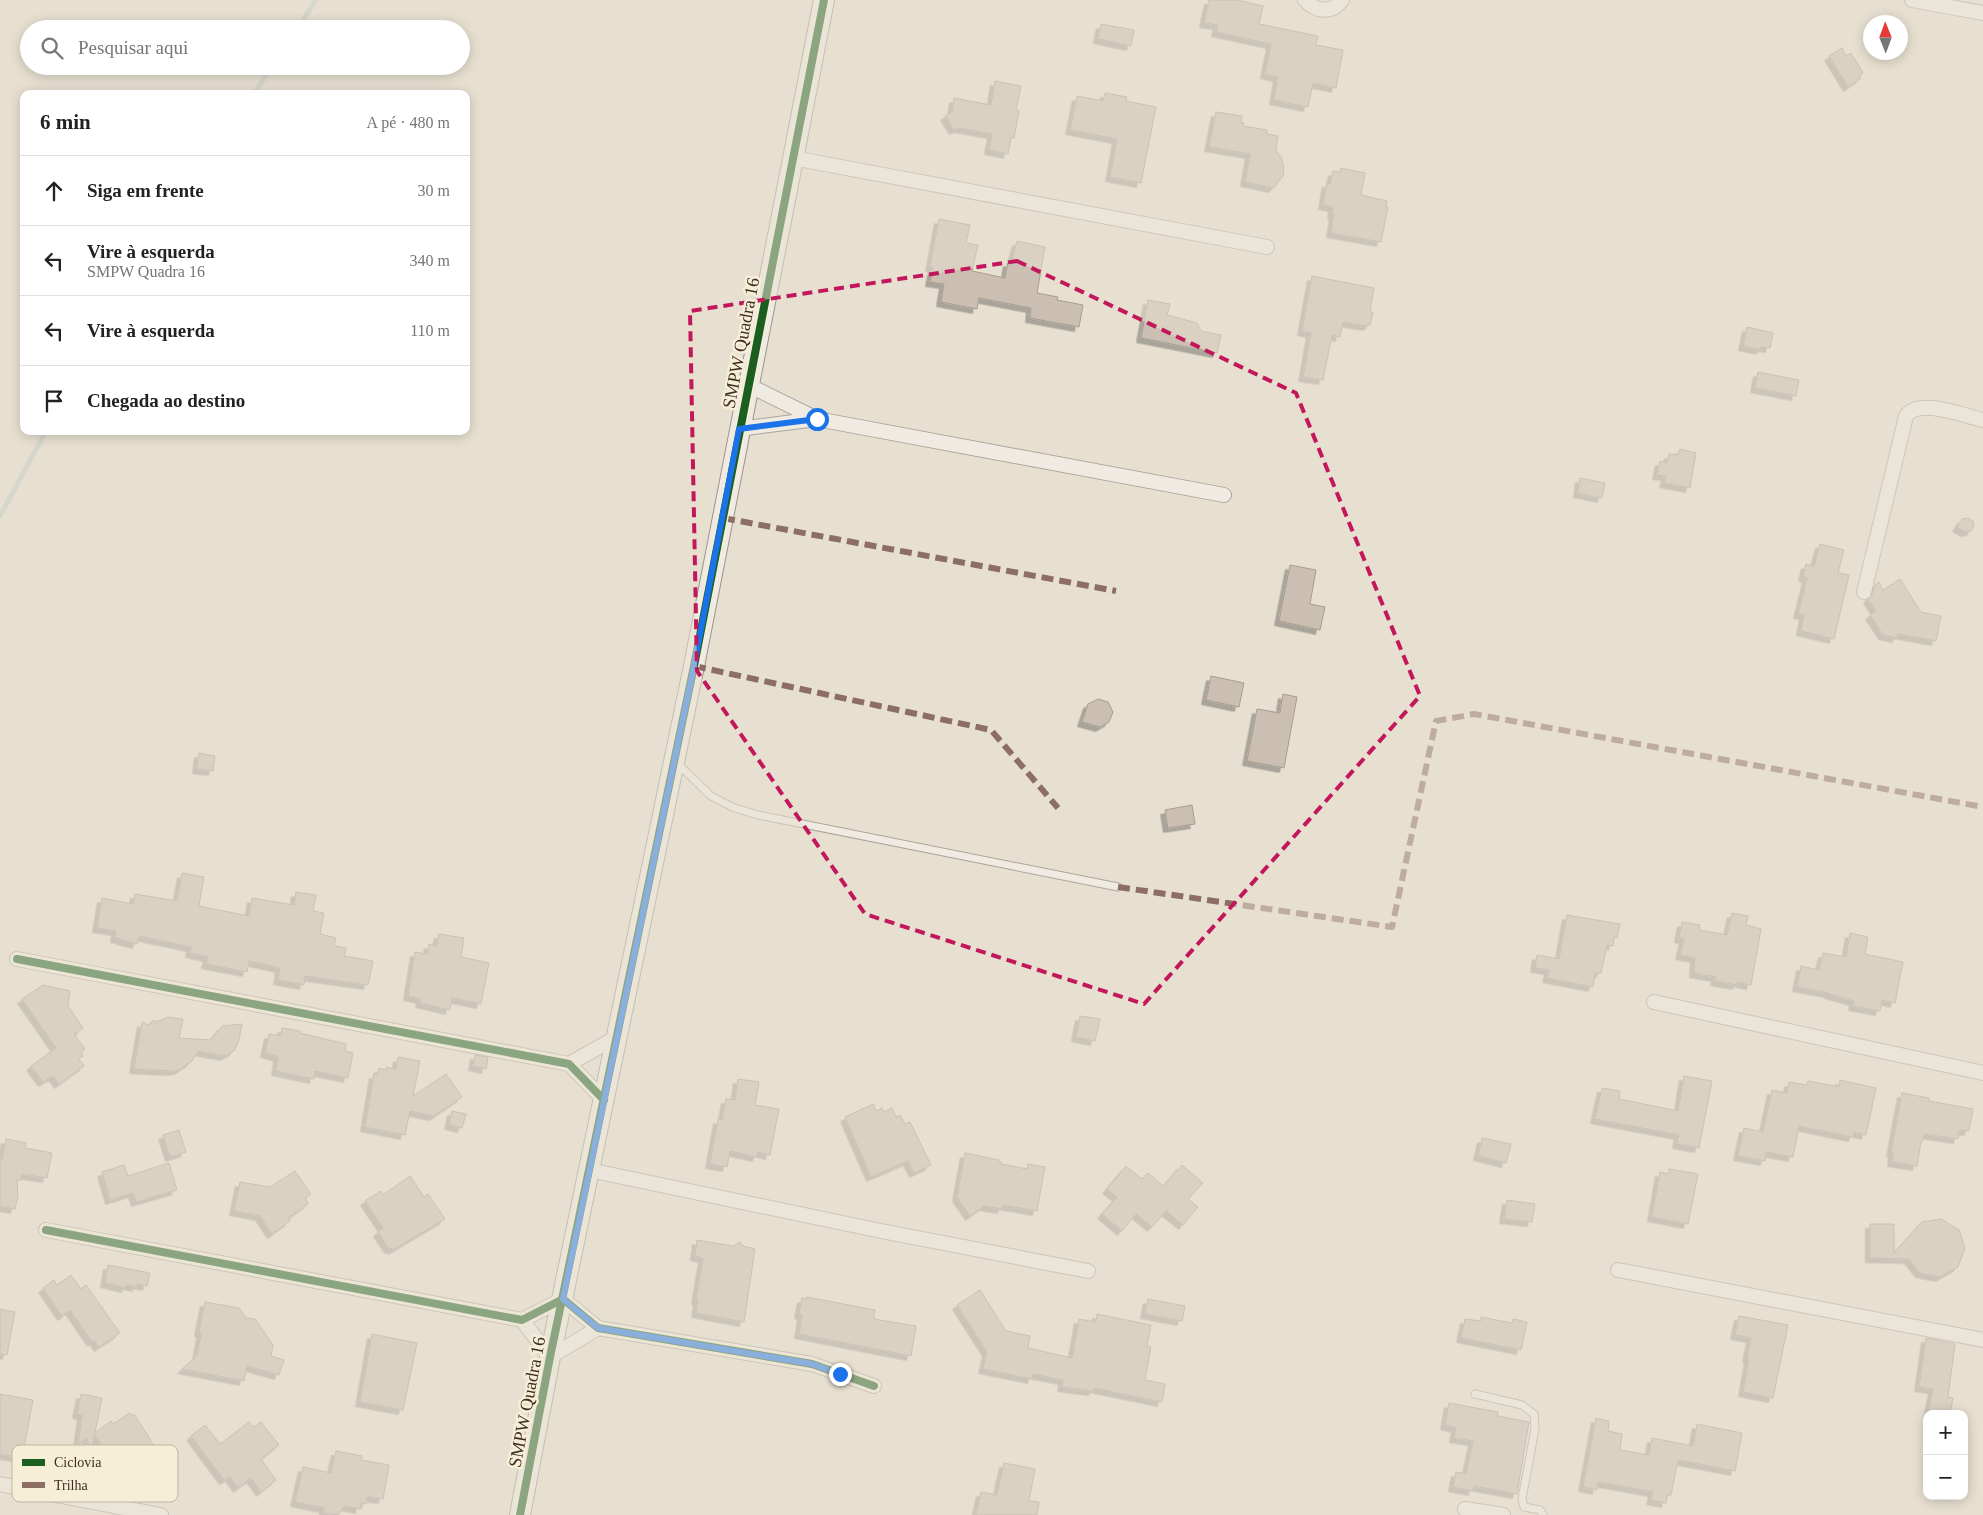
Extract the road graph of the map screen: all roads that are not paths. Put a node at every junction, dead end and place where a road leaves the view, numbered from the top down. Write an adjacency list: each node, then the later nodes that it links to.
1 (824, 0): 6 (street, SMPW Quadra 16)
2 (1305, 0): 3 (street)
3 (1342, 0)
4 (1912, 0): 5 (street)
5 (1983, 13)
6 (793, 158): 7 (street); 8 (street, SMPW Quadra 16)
7 (1267, 247)
8 (748, 385): 9 (street); 11 (street, SMPW Quadra 16)
9 (817, 419): 11 (street); 12 (street)
10 (1983, 420): 13 (street)
11 (739, 429): 14 (street, SMPW Quadra 16)
12 (1224, 495)
13 (1864, 592)
14 (674, 760): 15 (lane); 18 (street, SMPW Quadra 16)
15 (1118, 887)
16 (17, 959): 19 (street)
17 (1654, 1002): 20 (street)
18 (617, 1037): 19 (street); 21 (street, SMPW Quadra 16)
19 (569, 1064): 21 (street)
20 (1983, 1073)
21 (604, 1100): 22 (street, SMPW Quadra 16)
22 (589, 1170): 25 (street); 26 (street, SMPW Quadra 16)
23 (46, 1230): 27 (street)
24 (1618, 1270): 29 (street)
25 (1088, 1271)
26 (563, 1299): 27 (street); 28 (street); 30 (street, SMPW Quadra 16)
27 (522, 1320): 30 (street)
28 (598, 1328): 30 (street); 31 (street)
29 (1983, 1340)
30 (550, 1357): 36 (street, SMPW Quadra 16)
31 (874, 1386)
32 (1475, 1394): 38 (lane)
33 (93, 1502): 35 (street)
34 (1465, 1509): 37 (street)
35 (160, 1515)
36 (520, 1515)
37 (1503, 1515)
38 (1543, 1515)

